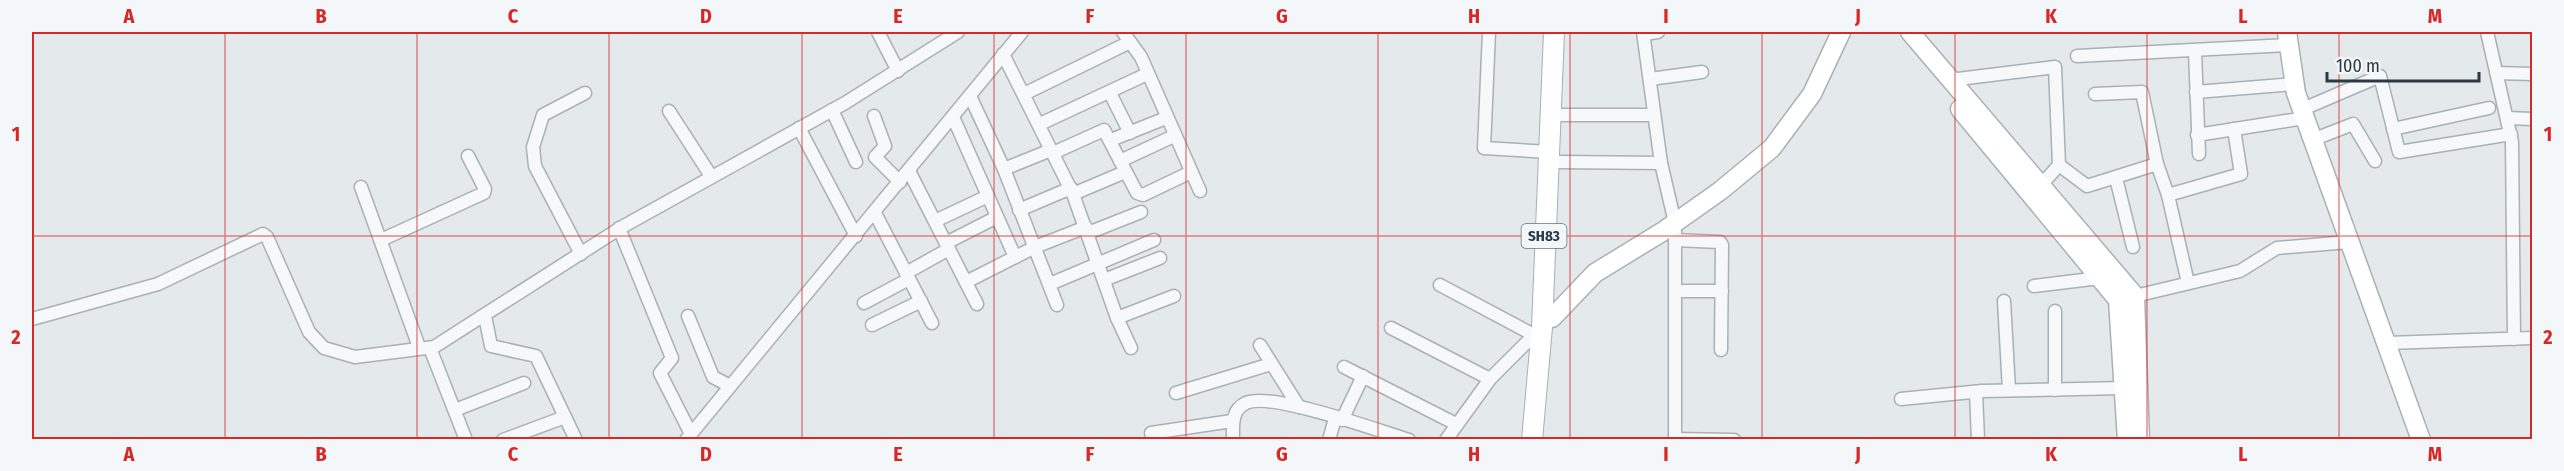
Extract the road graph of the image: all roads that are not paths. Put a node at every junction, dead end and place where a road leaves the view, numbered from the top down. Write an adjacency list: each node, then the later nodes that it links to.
1 (878, 32): 19 (street)
2 (955, 32): 19 (street)
3 (1022, 32): 17 (street)
4 (1490, 32): 57 (street)
5 (1554, 32): 57 (main road, SH83)
6 (1565, 32): 37 (main road, SH83)
7 (1658, 32): 12 (street)
8 (1850, 32): 15 (street)
9 (1897, 32): 96 (street)
10 (1910, 32): 25 (street)
11 (2487, 32): 21 (street)
12 (1643, 33): 24 (street)
13 (1127, 37): 22 (street); 30 (street)
14 (2287, 38): 16 (street); 26 (street)
15 (1838, 39): 83 (street)
16 (2195, 52): 18 (street); 27 (street)
17 (1003, 54): 30 (street); 32 (street)
18 (2077, 56)
19 (898, 71): 34 (street)
20 (1702, 72): 24 (street)
21 (2497, 73): 23 (street); 42 (street)
22 (1147, 74): 29 (street); 41 (street)
23 (2532, 74)
24 (1650, 79): 38 (street)
25 (1950, 80): 62 (street); 70 (street)
26 (2295, 84): 27 (street); 36 (street)
27 (2196, 92): 50 (street)
28 (585, 93): 91 (street)
29 (1110, 93): 44 (street); 48 (street)
30 (1024, 94): 44 (street)
31 (2095, 94): 61 (street)
32 (970, 96): 40 (street); 64 (street)
33 (2488, 108): 47 (street)
34 (832, 110): 45 (street); 59 (street)
35 (669, 111): 67 (street)
36 (2304, 114): 46 (street); 47 (street); 53 (street)
37 (1561, 115): 38 (street); 57 (main road, SH83)
38 (1654, 115): 60 (street)
39 (874, 116): 69 (street)
40 (953, 117): 65 (street); 75 (street)
41 (1166, 118): 48 (street); 51 (street)
42 (2508, 118): 43 (street); 49 (street)
43 (2532, 118)
44 (1040, 124): 54 (street)
45 (799, 128): 67 (street); 84 (street)
46 (2234, 129): 50 (street); 74 (street)
47 (2393, 129): 49 (street)
48 (1130, 133): 52 (street)
49 (2511, 134): 122 (street)
50 (2197, 135): 55 (street)
51 (1174, 136): 63 (street); 66 (street)
52 (1111, 140): 54 (street); 63 (street)
53 (2312, 140): 58 (street); 87 (street)
54 (1052, 151): 64 (street); 72 (street)
55 (2199, 154)
56 (468, 156): 85 (street)
57 (1554, 157): 60 (street); 119 (main road, SH83)
58 (2375, 161)
59 (856, 162)
60 (1661, 163): 83 (street)
61 (2157, 164): 68 (street); 74 (street)
62 (2059, 165): 68 (street); 70 (street)
63 (1123, 166): 66 (street); 72 (street)
64 (1005, 169): 76 (street)
65 (909, 171): 69 (street); 80 (street)
66 (1191, 172): 73 (street)
67 (711, 176): 81 (street)
68 (2116, 178): 90 (street)
69 (900, 182): 78 (street)
70 (2042, 184): 106 (street)
71 (361, 187): 85 (street)
72 (1072, 191): 76 (street); 82 (street)
73 (1200, 191)
74 (2168, 195): 99 (street)
75 (988, 196): 79 (street); 80 (street)
76 (1019, 210): 89 (street)
77 (1141, 212): 82 (street)
78 (874, 213): 84 (street); 95 (street)
79 (997, 217): 88 (street); 92 (street)
80 (935, 221): 88 (street)
81 (619, 228): 91 (street); 147 (street)
82 (1087, 230): 89 (street); 94 (street)
83 (1675, 231): 104 (street); 119 (street); 148 (street)
84 (856, 236): 133 (street)
85 (381, 240): 125 (street)
86 (1154, 240): 94 (street)
87 (2349, 242): 99 (street); 123 (street)
88 (948, 246): 95 (street); 98 (street)
89 (1035, 247): 92 (street); 100 (street)
90 (2133, 247)
91 (581, 254): 113 (street)
92 (1015, 257): 98 (street)
93 (1160, 258): 97 (street)
94 (1098, 262): 97 (street); 100 (street)
95 (908, 276): 107 (street); 109 (street)
96 (2100, 278): 102 (street); 134 (street)
97 (1104, 280): 115 (street)
98 (966, 282): 110 (street)
99 (2188, 283): 106 (street)
100 (1050, 284): 111 (street)
101 (1440, 285): 119 (street)
102 (2034, 286)
103 (1682, 291): 104 (street)
104 (1722, 291): 127 (street)
105 (1174, 296): 115 (street)
106 (2135, 296): 161 (street)
107 (921, 301): 117 (street); 118 (street)
108 (2004, 301): 135 (street)
109 (864, 303)
110 (977, 304)
111 (1057, 305)
112 (2055, 311): 136 (street)
113 (485, 316): 125 (street); 142 (street)
114 (688, 316): 133 (street)
115 (1117, 318): 126 (street)
116 (32, 319): 125 (street)
117 (932, 322)
118 (872, 325)
119 (1542, 326): 131 (street); 156 (main road, SH83); 157 (main road, SH83)
120 (1391, 328): 131 (street)
121 (2532, 338): 122 (street)
122 (2514, 339): 123 (street)
123 (2387, 343): 162 (street)
124 (1260, 345): 128 (street)
125 (425, 347): 141 (street)
126 (1131, 348)
127 (1722, 350)
128 (1271, 364): 138 (street); 140 (street)
129 (1344, 367): 130 (street)
130 (1363, 376): 143 (street); 145 (street)
131 (1490, 379): 145 (street)
132 (524, 384): 141 (street)
133 (730, 386): 147 (street)
134 (2124, 388): 136 (street); 160 (street)
135 (2009, 390): 136 (street); 137 (street)
136 (2055, 390)
137 (1976, 392): 139 (street); 159 (street)
138 (1176, 393)
139 (1902, 399)
140 (1299, 407): 143 (street); 144 (street)
141 (454, 410): 149 (street)
142 (565, 417): 150 (street); 151 (street)
143 (1339, 419): 153 (street); 154 (street)
144 (1232, 421): 146 (street); 152 (street)
145 (1456, 424): 155 (street)
146 (1151, 433)
147 (689, 437)
148 (1675, 439): 158 (street)
149 (466, 440)
150 (502, 440)
151 (576, 440)
152 (1233, 440)
153 (1329, 440)
154 (1409, 440)
155 (1446, 440)
156 (1532, 440)
157 (1545, 440)
158 (1734, 440)
159 (1978, 440)
160 (2127, 440)
161 (2140, 440)
162 (2421, 440)

